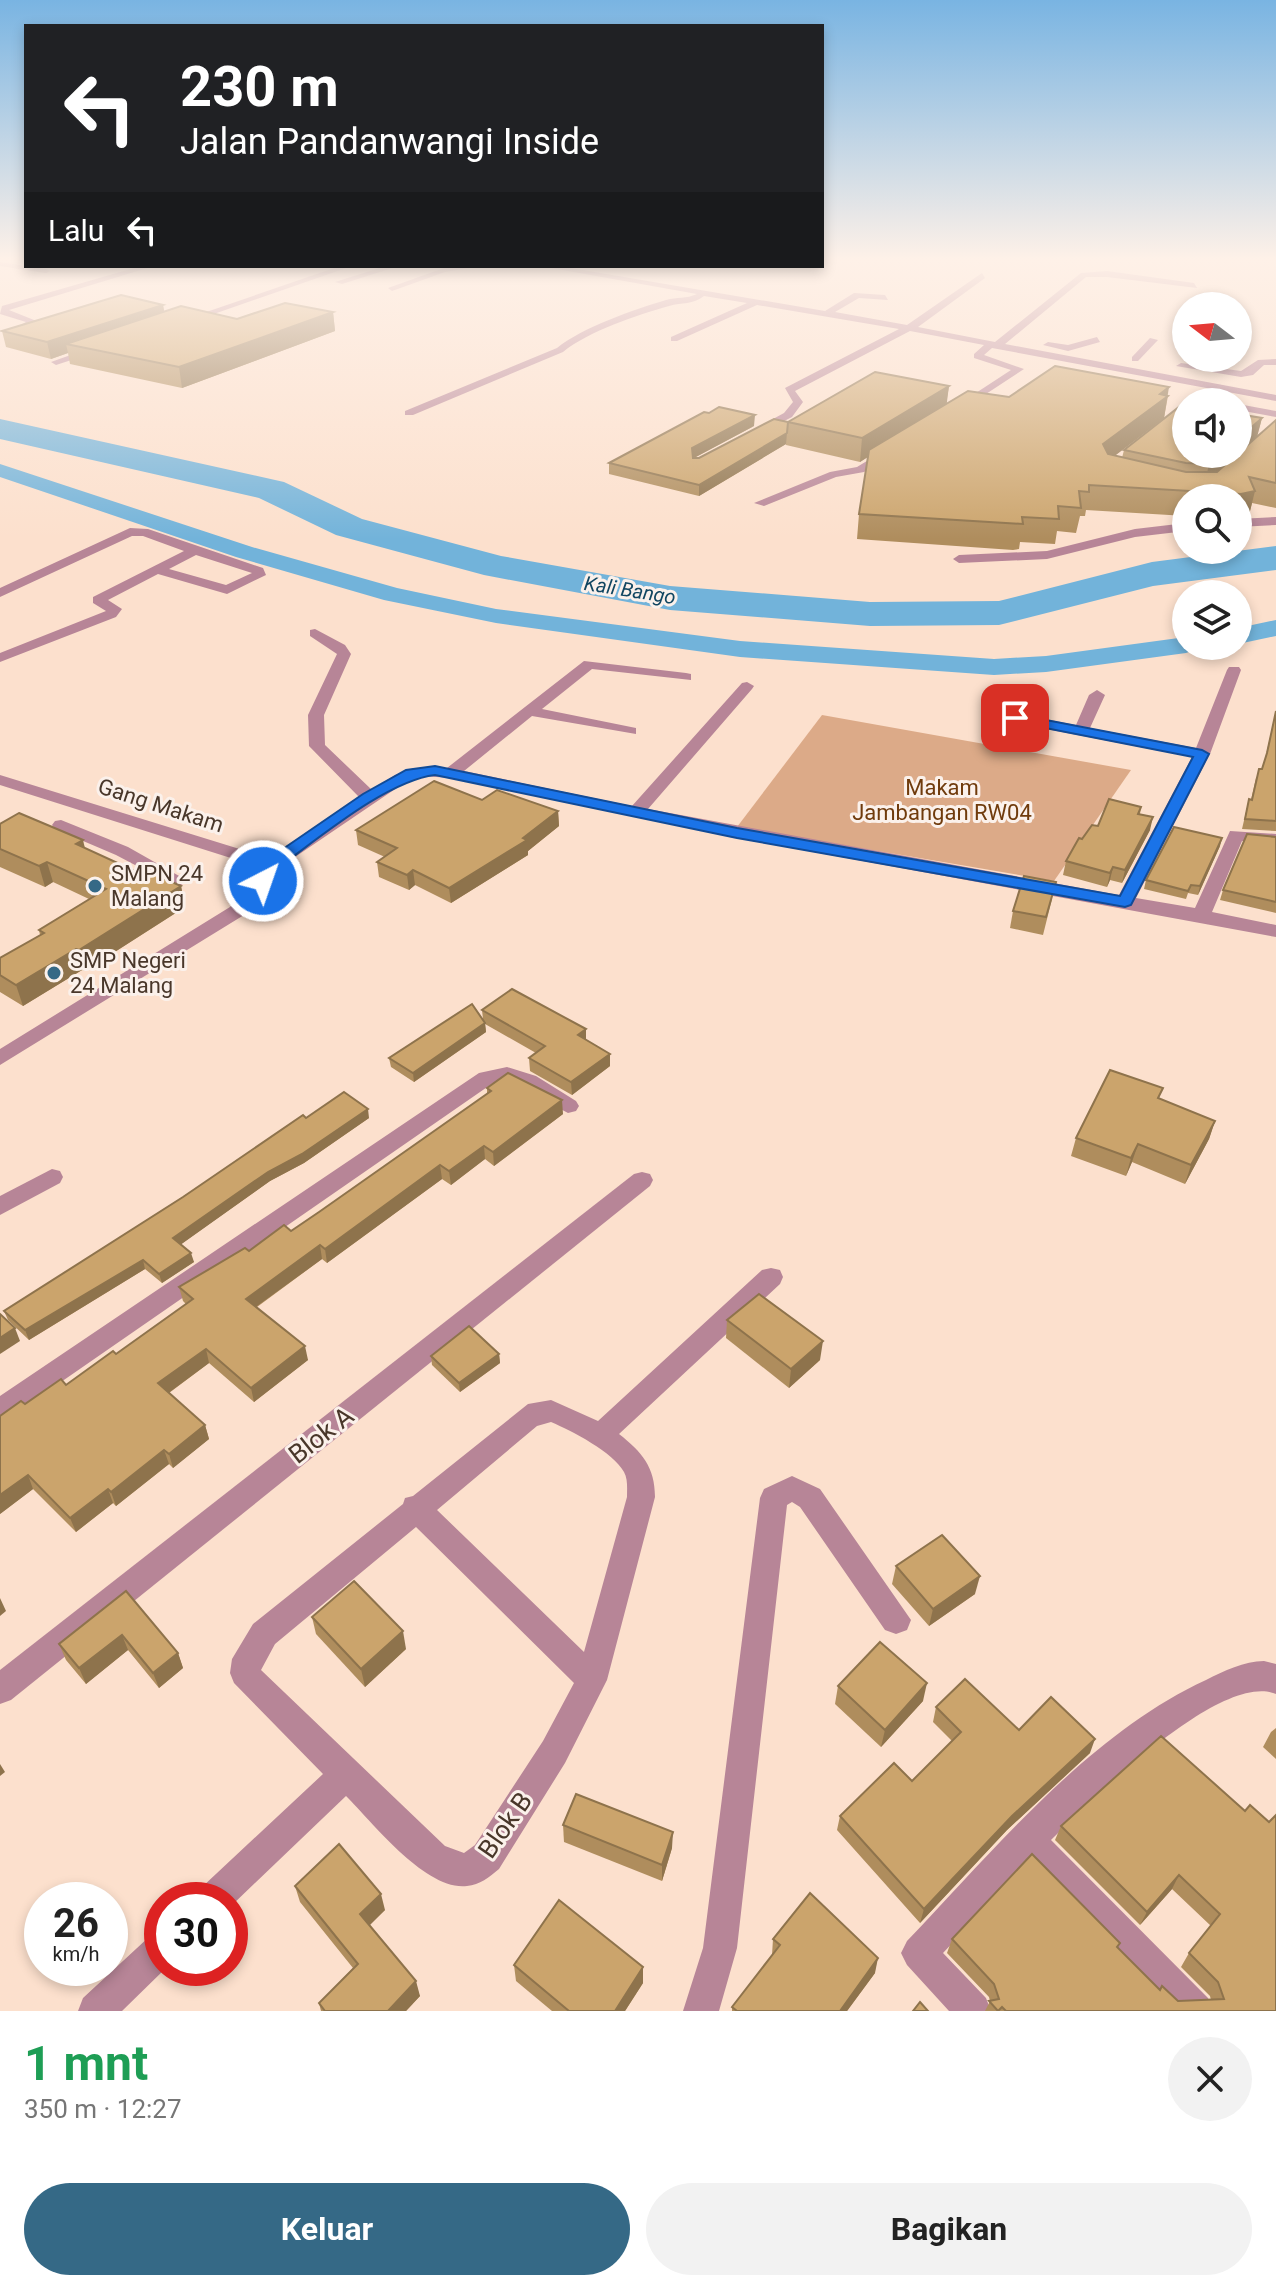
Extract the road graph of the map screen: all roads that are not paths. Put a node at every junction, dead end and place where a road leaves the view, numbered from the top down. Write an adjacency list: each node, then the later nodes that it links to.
1 (90, 351): 10 (street)
2 (558, 351): 20 (street)
3 (866, 351): 22 (street)
4 (985, 351): 19 (street)
5 (1034, 351): 8 (street)
6 (1143, 351): 7 (street)
7 (1135, 359): 9 (street); 12 (street)
8 (1082, 361): 12 (street); 16 (street)
9 (1148, 361)
10 (56, 362)
11 (1276, 362): 13 (street)
12 (1125, 369): 17 (street)
13 (1252, 370)
14 (1226, 372): 15 (street)
15 (1250, 372)
16 (1067, 375)
17 (1276, 398)
18 (1252, 410): 21 (street)
19 (955, 411)
20 (409, 413)
21 (1276, 414)
22 (749, 436)
23 (901, 445): 24 (street)
24 (760, 503)
25 (1276, 521): 26 (street)
26 (1252, 522)
27 (1172, 529): 29 (street)
28 (195, 551): 30 (street); 30 (street); 31 (street)
29 (959, 559)
30 (157, 570): 33 (street)
31 (0, 593)
32 (315, 633): 45 (street)
33 (0, 658)
34 (1234, 670): 42 (street)
35 (686, 677): 38 (street)
36 (747, 686): 46 (street)
37 (1097, 695): 40 (street)
38 (529, 711): 41 (street); 43 (street)
39 (1015, 718): 40 (street)
40 (1081, 730): 42 (street)
41 (630, 731)
42 (1202, 754): 53 (street)
43 (451, 773): 45 (street); 46 (street)
44 (0, 780): 48 (street, Gang Makam)
45 (369, 797): 51 (street)
46 (636, 812): 53 (street)
47 (61, 825): 50 (street)
48 (159, 830): 50 (street); 51 (street, Gang Makam)
49 (1276, 839): 54 (street)
50 (122, 851): 52 (street)
51 (264, 870): 56 (street)
52 (179, 881)
53 (1125, 902): 54 (street)
54 (1201, 915): 55 (street)
55 (1276, 931)
56 (0, 1058)
57 (568, 1106): 62 (street)
58 (52, 1177): 60 (street)
59 (642, 1180): 68 (street, Blok A)
60 (0, 1207)
61 (771, 1277): 63 (street)
62 (0, 1410)
63 (599, 1436): 64 (street, Blok B); 67 (street, Blok B)
64 (415, 1507): 67 (street); 69 (street, Blok B)
65 (896, 1620): 74 (street)
66 (1276, 1679): 70 (street)
67 (592, 1680): 69 (street, Blok B)
68 (0, 1689)
69 (346, 1774): 71 (street)
70 (1027, 1840): 75 (street); 76 (street)
71 (232, 1882)
72 (144, 1965): 73 (street)
73 (96, 2011)
74 (701, 2011)
75 (973, 2011)
76 (1195, 2011)

